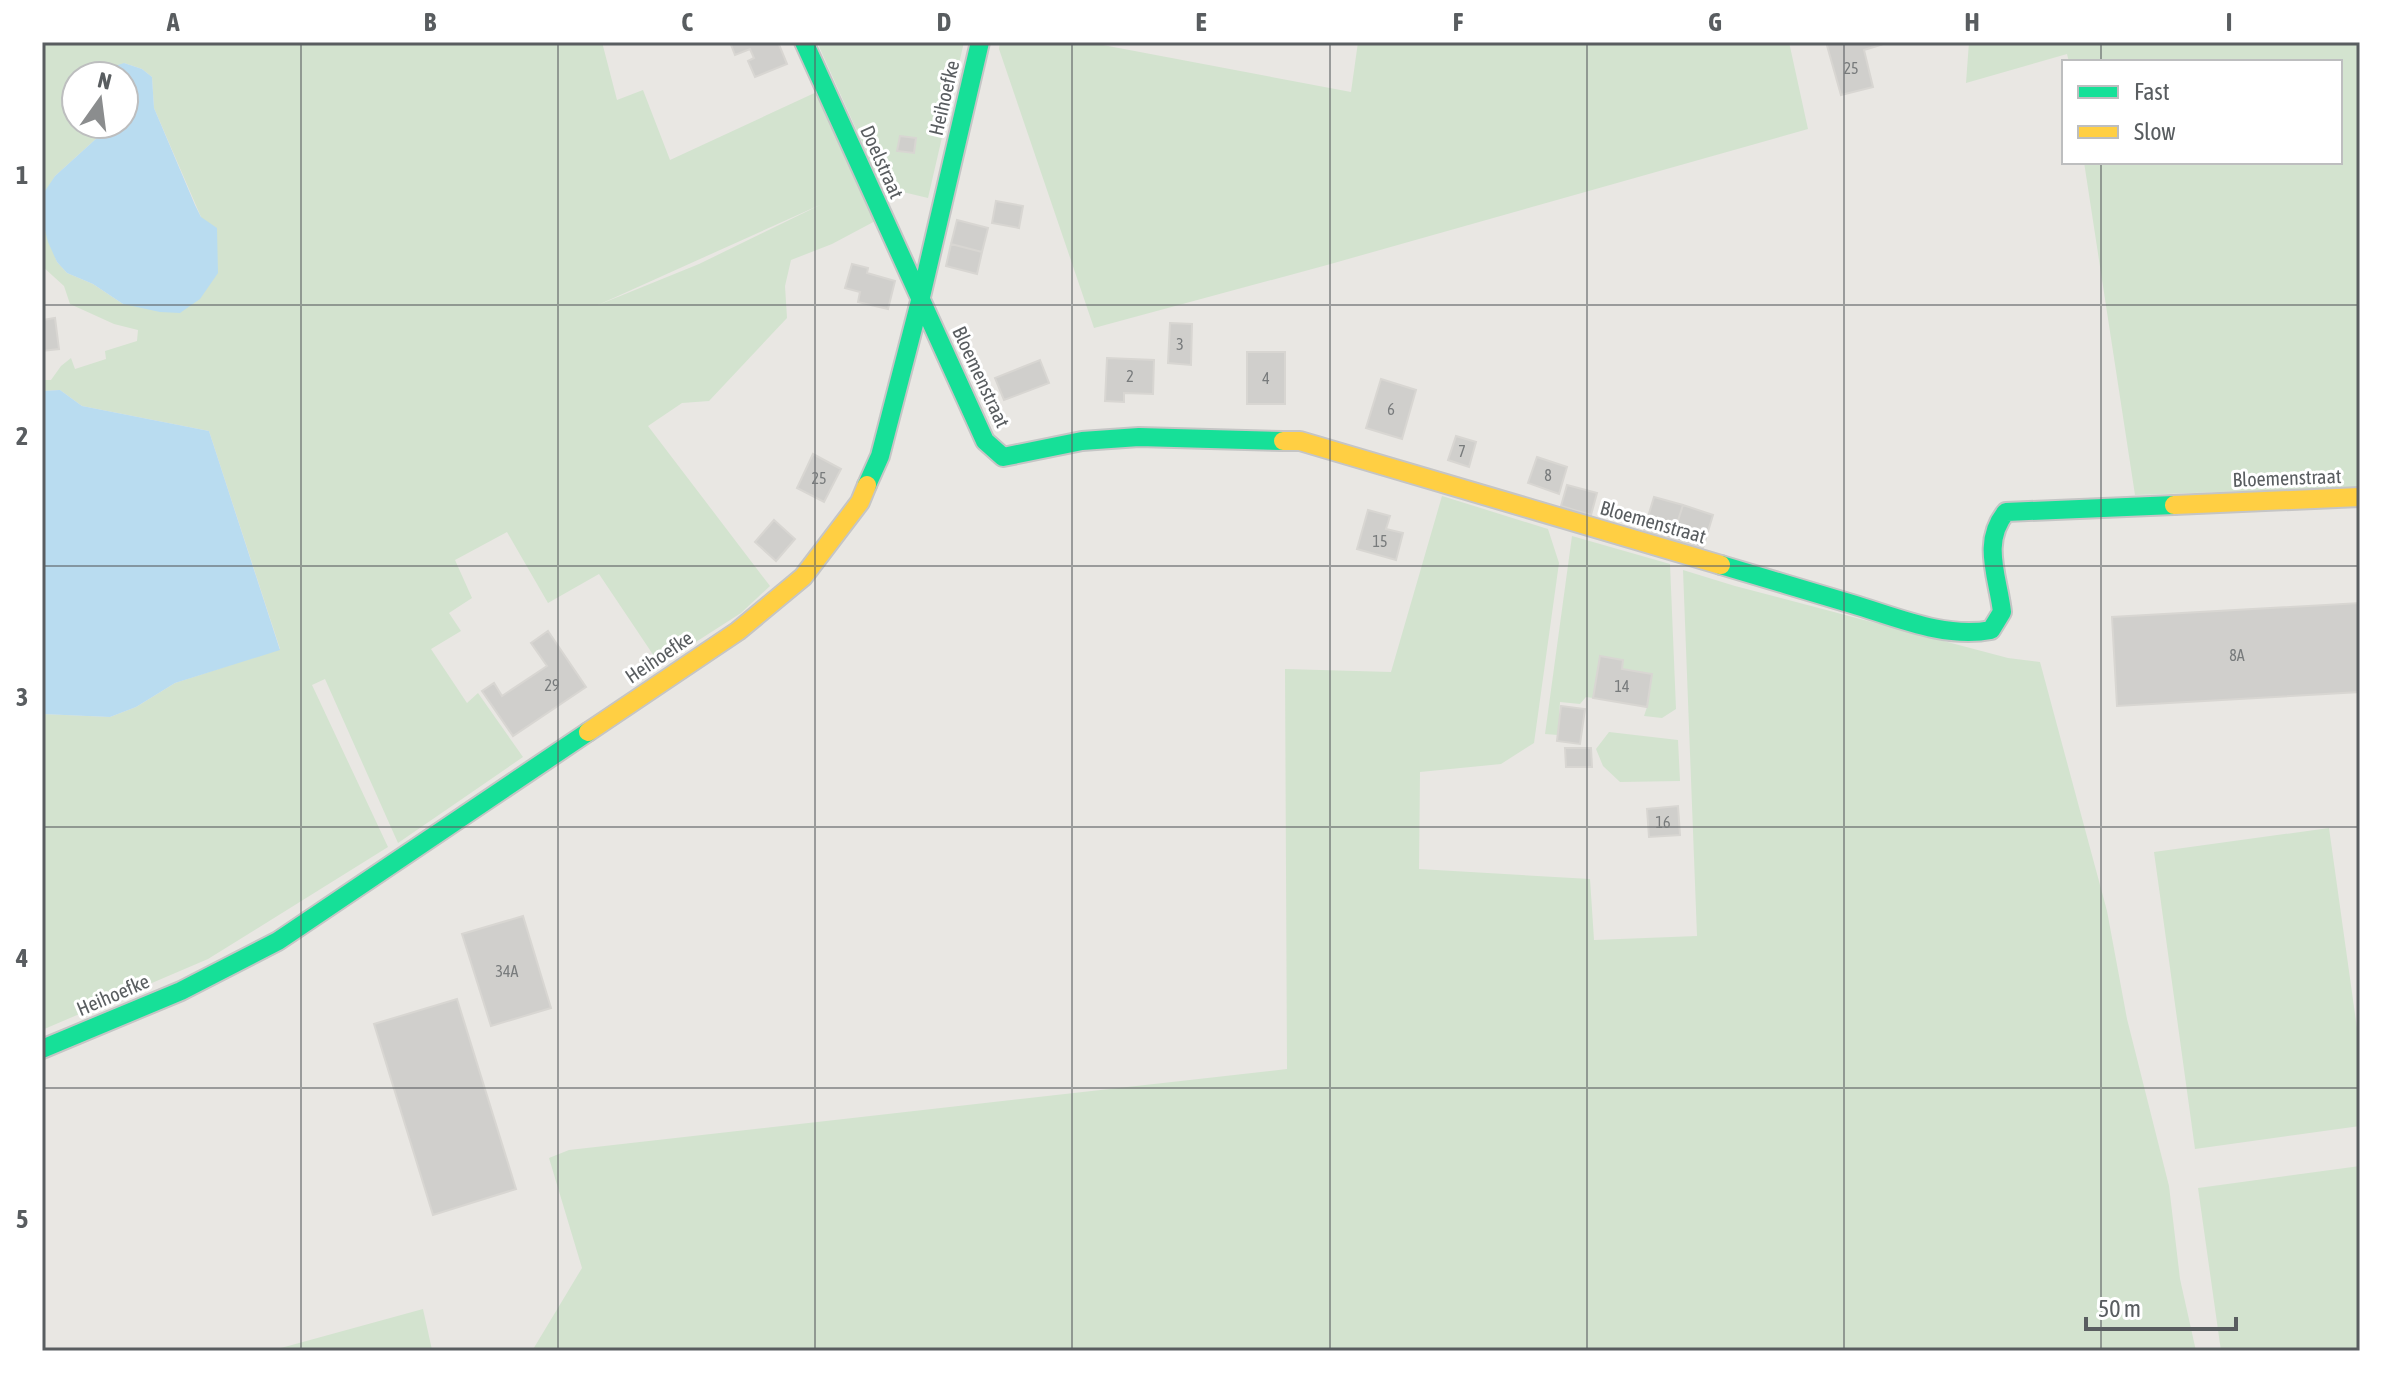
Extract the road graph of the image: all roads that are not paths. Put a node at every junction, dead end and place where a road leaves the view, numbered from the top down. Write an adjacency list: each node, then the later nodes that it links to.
1 (804, 42): 3 (street, Doelstraat)
2 (980, 42): 3 (street, Heihoefke)
3 (920, 301): 4 (street, Bloemenstraat); 5 (street, Heihoefke)
4 (2360, 497)
5 (42, 1049)

